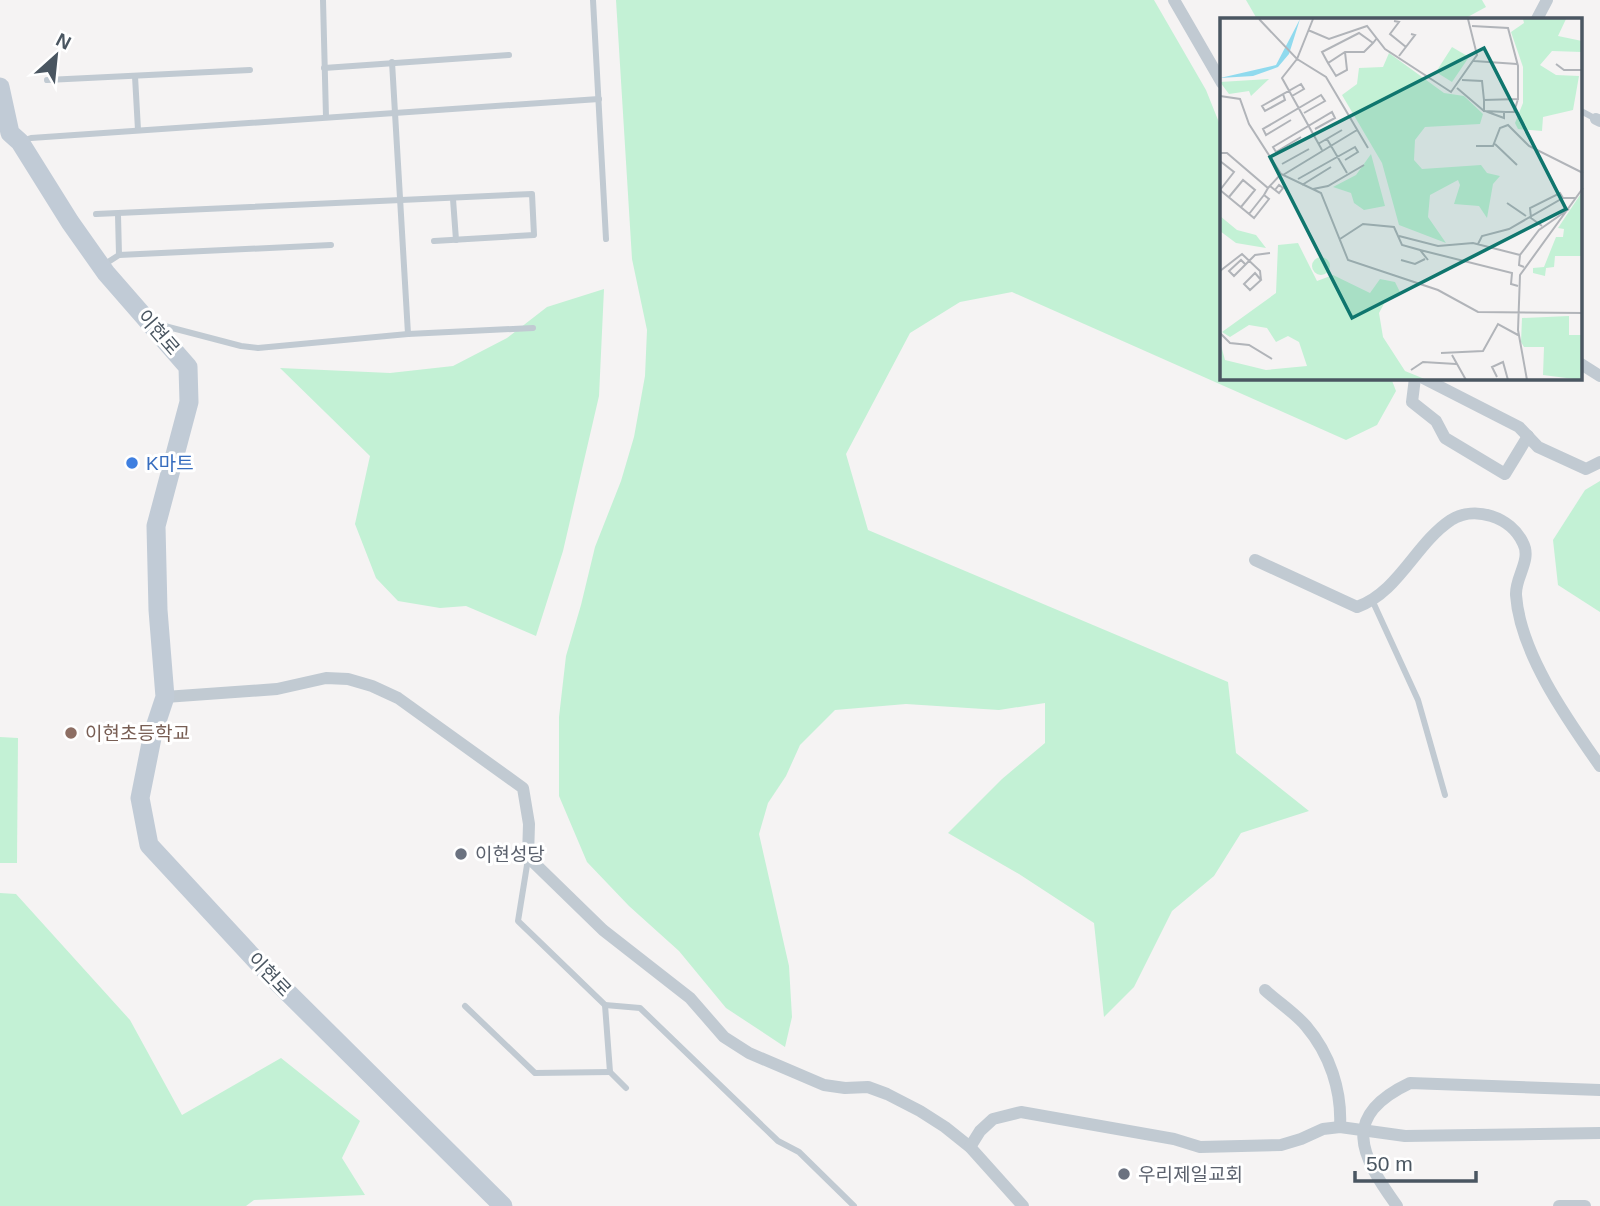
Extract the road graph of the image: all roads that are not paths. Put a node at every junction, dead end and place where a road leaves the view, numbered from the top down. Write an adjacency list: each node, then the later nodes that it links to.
1 (323, 0): 8 (lane)
2 (593, 0): 14 (lane)
3 (1174, 0): 12 (street)
4 (1547, 0): 5 (street)
5 (1538, 18)
6 (509, 55): 7 (lane)
7 (392, 62): 8 (lane); 15 (lane)
8 (324, 68): 17 (lane)
9 (250, 70): 10 (lane)
10 (135, 76): 11 (lane); 19 (lane)
11 (47, 80)
12 (1220, 80)
13 (0, 87): 20 (street, 이현로)
14 (598, 99): 15 (lane); 25 (lane)
15 (396, 112): 17 (lane); 22 (lane)
16 (1582, 112): 18 (lane)
17 (326, 117): 19 (lane)
18 (1598, 120)
19 (138, 130): 20 (lane)
20 (15, 137): 30 (lane); 41 (street, 이현로)
21 (453, 199): 22 (lane); 26 (lane); 26 (lane)
22 (401, 201): 24 (lane); 32 (lane)
23 (96, 215): 24 (lane)
24 (118, 215): 29 (lane)
25 (606, 239)
26 (456, 240): 27 (lane)
27 (434, 242)
28 (331, 244): 29 (lane)
29 (120, 255): 30 (lane)
30 (105, 264): 32 (lane)
31 (533, 328): 32 (lane)
32 (408, 334)
33 (1582, 365): 34 (street)
34 (1600, 376)
35 (1415, 380): 37 (street)
36 (1427, 380): 37 (street)
37 (1528, 436): 38 (street)
38 (1600, 462)
39 (1255, 560): 40 (street)
40 (1373, 602): 42 (street); 43 (lane)
41 (165, 697): 44 (street); 55 (street, 이현로)
42 (1600, 766)
43 (1444, 795)
44 (528, 857): 46 (lane); 54 (street)
45 (1265, 990): 51 (street)
46 (605, 1005): 48 (lane); 56 (lane)
47 (466, 1006): 48 (lane)
48 (610, 1072): 49 (lane)
49 (626, 1088)
50 (1600, 1090): 52 (street)
51 (1340, 1127): 52 (street); 54 (street)
52 (1363, 1131): 53 (street); 58 (street)
53 (1600, 1133)
54 (970, 1147): 57 (street)
55 (503, 1206)
56 (854, 1206)
57 (1023, 1206)
58 (1397, 1206)
59 (1559, 1206): 60 (street)
60 (1586, 1206)

